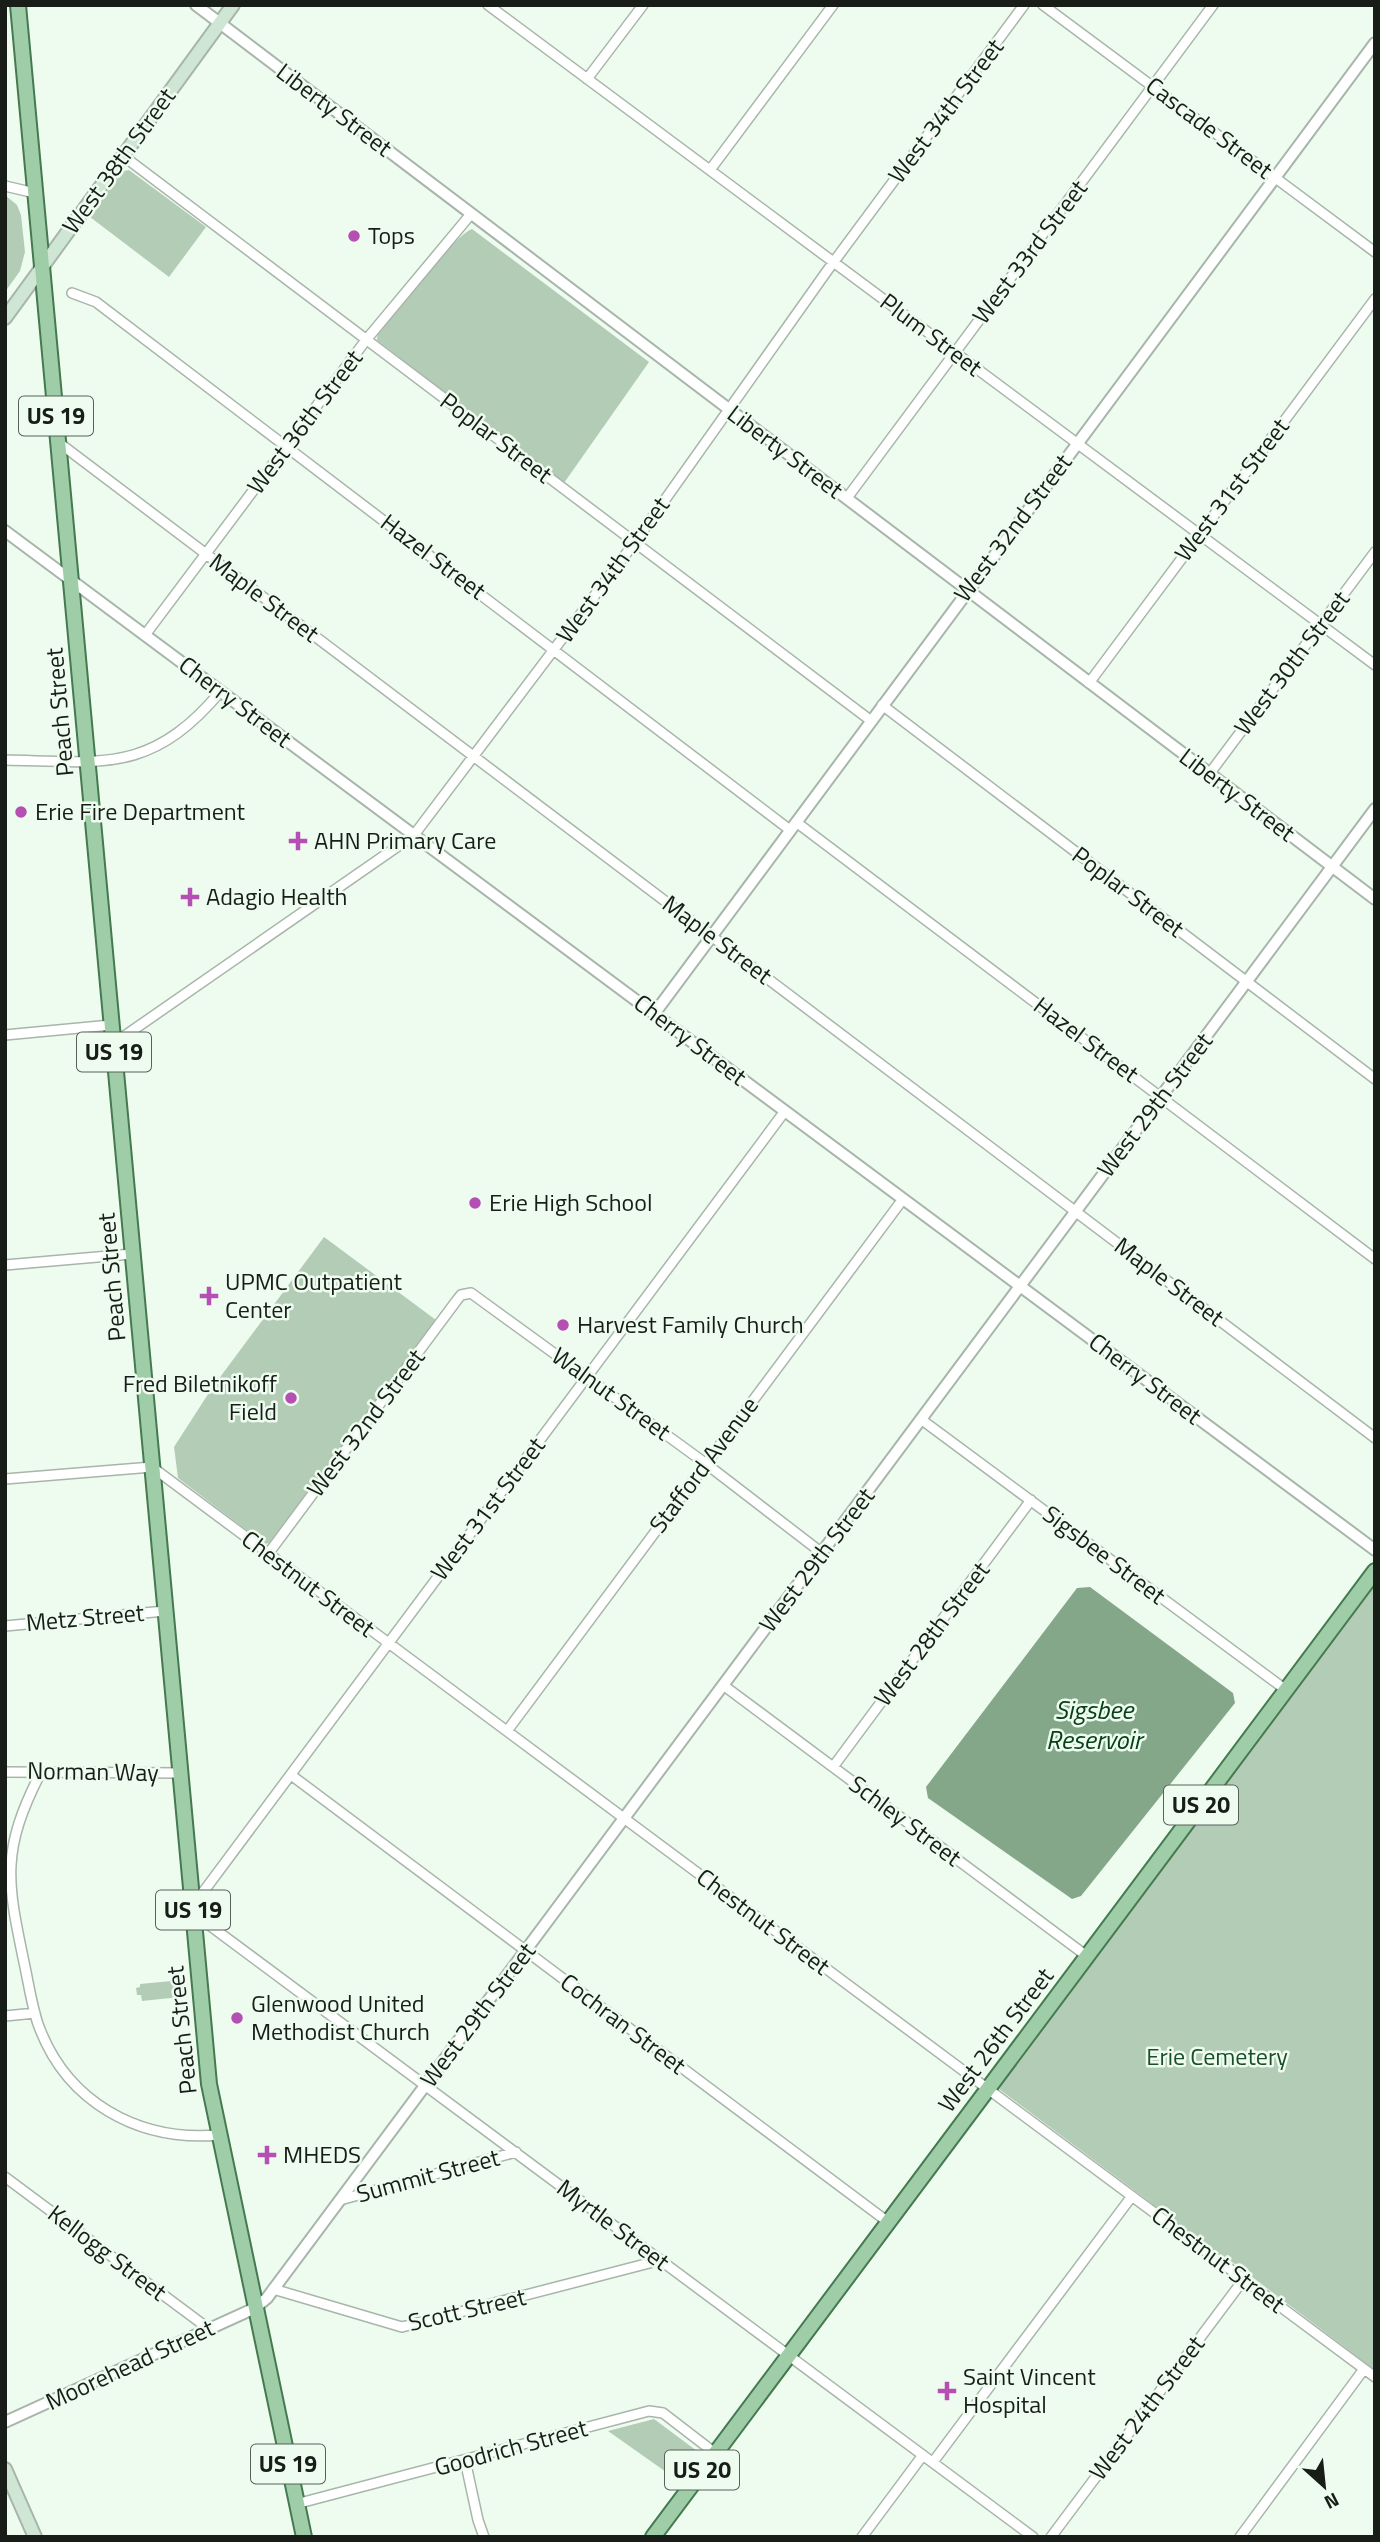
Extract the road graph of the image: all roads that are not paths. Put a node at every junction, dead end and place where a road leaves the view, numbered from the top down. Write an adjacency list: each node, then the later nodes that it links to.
1 (18, 5): 18 (main road, Peach Street / US 19)
2 (196, 5): 10 (street, Liberty Street)
3 (233, 5): 10 (main road, West 38th Street)
4 (488, 5): 12 (street, Plum Street)
5 (643, 5): 12 (street)
6 (833, 5): 15 (street)
7 (1024, 5): 21 (street, West 34th Street)
8 (1043, 5): 13 (street, Cascade Street)
9 (1213, 5): 13 (street, West 33rd Street)
10 (220, 23): 14 (main road, West 38th Street); 19 (street, Liberty Street)
11 (1375, 43): 16 (street, West 32nd Street)
12 (587, 79): 15 (street, Plum Street)
13 (1153, 86): 16 (street, Cascade Street); 27 (street, West 33rd Street)
14 (122, 155): 22 (main road, West 38th Street); 26 (street, Poplar Street)
15 (710, 170): 21 (street, Plum Street)
16 (1275, 178): 20 (street, Cascade Street); 30 (street, West 32nd Street)
17 (5, 186): 18 (street)
18 (35, 193): 22 (main road, Peach Street / US 19)
19 (471, 214): 26 (street, West 36th Street); 28 (street, Liberty Street)
20 (1375, 252)
21 (833, 262): 27 (street, Plum Street); 28 (street, West 34th Street)
22 (42, 268): 25 (main road, West 38th Street); 29 (main road, Peach Street / US 19)
23 (72, 293): 31 (street, Hazel Street)
24 (1375, 299): 34 (street, West 31st Street)
25 (5, 318)
26 (366, 340): 31 (street, West 36th Street); 35 (street, Poplar Street)
27 (955, 353): 30 (street, Plum Street); 32 (street, West 33rd Street)
28 (728, 410): 32 (street, Liberty Street); 35 (street, West 34th Street)
29 (58, 442): 37 (street, Maple Street); 38 (main road, Peach Street / US 19)
30 (1076, 443): 34 (street, Plum Street); 39 (street, West 32nd Street)
31 (286, 446): 37 (street, West 36th Street); 42 (street, Hazel Street)
32 (847, 498): 39 (street, Liberty Street)
33 (5, 531): 38 (street, Cherry Street)
34 (1198, 534): 40 (street, Plum Street); 44 (street, West 31st Street)
35 (635, 542): 42 (street, West 34th Street); 47 (street, Poplar Street)
36 (1375, 552): 40 (street, West 30th Street)
37 (206, 554): 41 (street, West 36th Street); 48 (street, Maple Street)
38 (71, 579): 41 (street, Cherry Street); 50 (main road, Peach Street / US 19)
39 (967, 590): 44 (street, Liberty Street); 46 (street, West 32nd Street)
40 (1321, 625): 43 (street, Plum Street); 51 (street, West 30th Street)
41 (145, 635): 45 (street, Cherry Street)
42 (555, 649): 48 (street, West 34th Street); 53 (street, Hazel Street)
43 (1375, 665)
44 (1089, 682): 51 (street, Liberty Street)
45 (220, 691): 50 (street); 54 (street, Cherry Street)
46 (882, 705): 47 (street, West 32nd Street); 58 (street, Poplar Street)
47 (870, 720): 53 (street, West 32nd Street)
48 (474, 757): 54 (street, West 34th Street); 57 (street, Maple Street)
49 (5, 760): 50 (street)
50 (87, 762): 60 (main road, Peach Street / US 19)
51 (1210, 774): 55 (street, Liberty Street)
52 (1375, 809): 55 (street, West 29th Street)
53 (793, 826): 57 (street, West 32nd Street); 64 (street, Hazel Street)
54 (414, 835): 59 (street, Cherry Street); 62 (street, West 34th Street)
55 (1332, 867): 56 (street, Liberty Street); 58 (street, West 29th Street)
56 (1375, 899)
57 (712, 936): 59 (street, West 32nd Street); 67 (street, Maple Street)
58 (1247, 982): 63 (street, Poplar Street); 64 (street, West 29th Street)
59 (654, 1014): 65 (street, Cherry Street)
60 (111, 1025): 61 (street); 62 (main road, Peach Street / US 19)
61 (5, 1035)
62 (113, 1044): 68 (main road, Peach Street / US 19)
63 (1375, 1079)
64 (1161, 1097): 67 (street, West 29th Street); 69 (street, Hazel Street)
65 (785, 1111): 66 (street, Cherry Street); 73 (street, West 31st Street)
66 (903, 1199): 71 (street, Cherry Street); 76 (street, Stafford Avenue)
67 (1076, 1212): 71 (street, West 29th Street); 75 (street, Maple Street)
68 (132, 1254): 70 (street); 77 (main road, Peach Street / US 19)
69 (1375, 1259)
70 (5, 1265)
71 (1020, 1286): 74 (street, West 29th Street); 80 (street, Cherry Street)
72 (465, 1294): 73 (street, Walnut Street); 82 (street, West 32nd Street)
73 (586, 1377): 76 (street, Walnut Street); 86 (street, West 31st Street)
74 (922, 1420): 79 (street, Sigsbee Street); 81 (street, West 29th Street)
75 (1375, 1438)
76 (705, 1463): 81 (street, Walnut Street); 89 (street, Stafford Avenue)
77 (152, 1467): 78 (street); 82 (street, Chestnut Street); 84 (main road, Peach Street / US 19)
78 (5, 1479)
79 (1031, 1500): 88 (street, Sigsbee Street); 90 (street, West 28th Street)
80 (1375, 1550)
81 (822, 1553): 87 (street, West 29th Street)
82 (268, 1554): 86 (street, Chestnut Street)
83 (1375, 1572): 88 (main road, West 26th Street / US 20)
84 (165, 1611): 85 (street, Metz Street); 93 (main road, Peach Street / US 19)
85 (5, 1626)
86 (389, 1643): 89 (street, Chestnut Street); 94 (street, West 31st Street)
87 (723, 1685): 90 (street, Schley Street); 95 (street, West 29th Street)
88 (1286, 1690): 98 (main road, West 26th Street / US 20)
89 (507, 1731): 95 (street, Chestnut Street)
90 (833, 1767): 98 (street, Schley Street)
91 (5, 1772): 92 (street, Norman Way)
92 (41, 1772): 93 (street, Norman Way); 99 (street)
93 (180, 1773): 96 (main road, Peach Street / US 19)
94 (291, 1775): 96 (street, West 31st Street); 97 (street, Cochran Street)
95 (624, 1819): 97 (street, West 29th Street); 102 (street, Chestnut Street)
96 (193, 1910): 101 (street, Myrtle Street); 103 (main road, Peach Street / US 19)
97 (526, 1951): 101 (street, West 29th Street); 108 (street, Cochran Street)
98 (1088, 1957): 102 (main road, West 26th Street / US 20)
99 (35, 2013): 100 (street); 103 (street)
100 (5, 2016)
101 (425, 2085): 104 (street, Myrtle Street); 107 (street, West 29th Street)
102 (988, 2089): 106 (street, Chestnut Street); 108 (main road, West 26th Street / US 20)
103 (219, 2135): 112 (main road, Peach Street / US 19)
104 (516, 2152): 107 (street, Summit Street); 109 (street, Myrtle Street)
105 (5, 2177): 113 (street, Kellogg Street)
106 (1132, 2196): 110 (street, Chestnut Street); 121 (street)
107 (340, 2200): 111 (street, West 29th Street)
108 (887, 2222): 114 (main road, West 26th Street / US 20)
109 (661, 2260): 111 (street, Scott Street); 114 (street, Myrtle Street)
110 (1244, 2279): 115 (street, Chestnut Street); 130 (street, West 24th Street)
111 (273, 2289): 112 (street, West 29th Street)
112 (255, 2308): 113 (street, Moorehead Street); 123 (main road, Peach Street / US 19)
113 (209, 2329): 117 (street, Moorehead Street)
114 (789, 2355): 118 (main road, West 26th Street / US 20); 119 (street, Myrtle Street)
115 (1364, 2369): 116 (street, Chestnut Street); 131 (street)
116 (1375, 2377)
117 (5, 2422)
118 (715, 2453): 120 (street, Goodrich Street); 127 (main road, West 26th Street / US 20)
119 (923, 2455): 121 (street, Myrtle Street); 128 (street)
120 (465, 2460): 123 (street, Goodrich Street); 126 (street)
121 (933, 2462): 129 (street, Myrtle Street)
122 (5, 2469): 124 (main road)
123 (296, 2504): 125 (main road, Peach Street / US 19)
124 (35, 2537)
125 (304, 2537)
126 (484, 2537)
127 (653, 2537)
128 (862, 2537)
129 (1033, 2537)
130 (1051, 2537)
131 (1240, 2537)

